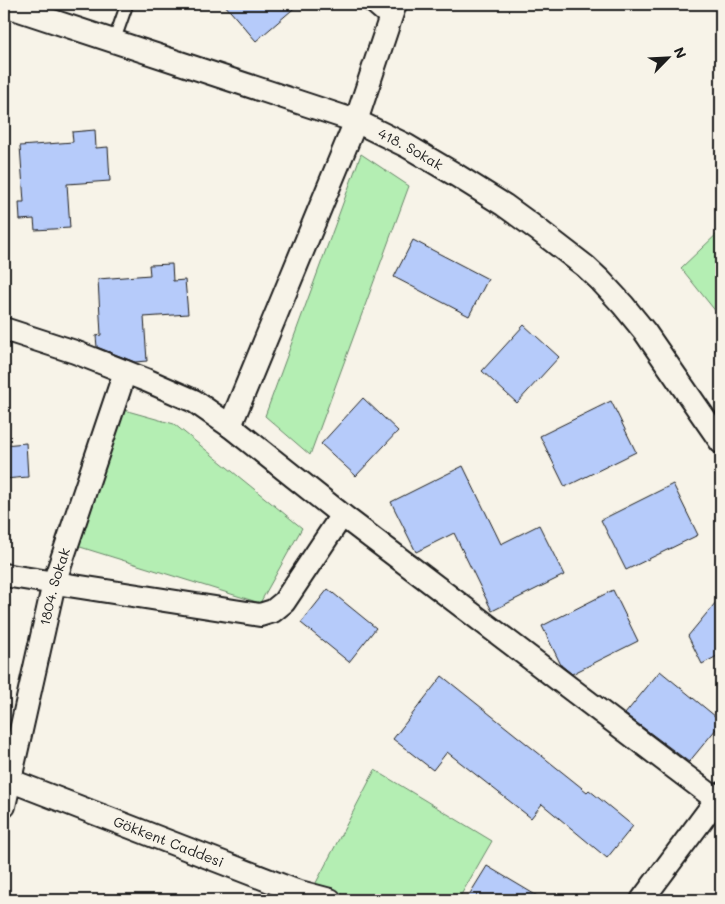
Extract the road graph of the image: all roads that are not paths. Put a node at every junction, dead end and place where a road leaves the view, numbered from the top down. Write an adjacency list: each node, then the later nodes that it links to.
1 (127, 4): 5 (lane)
2 (368, 4): 4 (lane)
3 (4, 5): 5 (street, 418. Sokak)
4 (392, 13): 6 (street)
5 (114, 42): 6 (street, 418. Sokak)
6 (356, 122): 9 (street); 10 (street, 418. Sokak)
7 (4, 329): 8 (street)
8 (125, 372): 9 (street); 13 (street, 1804. Sokak)
9 (230, 426): 11 (street)
10 (721, 442)
11 (342, 515): 13 (street); 16 (street)
12 (4, 575): 13 (street)
13 (54, 583): 14 (street, 1804. Sokak)
14 (12, 729): 15 (street, 1804. Sokak)
15 (10, 780): 17 (street, 1804. Sokak); 18 (street, Gökkent Caddesi)
16 (719, 797): 19 (street)
17 (4, 806)
18 (330, 900)
19 (642, 900)

